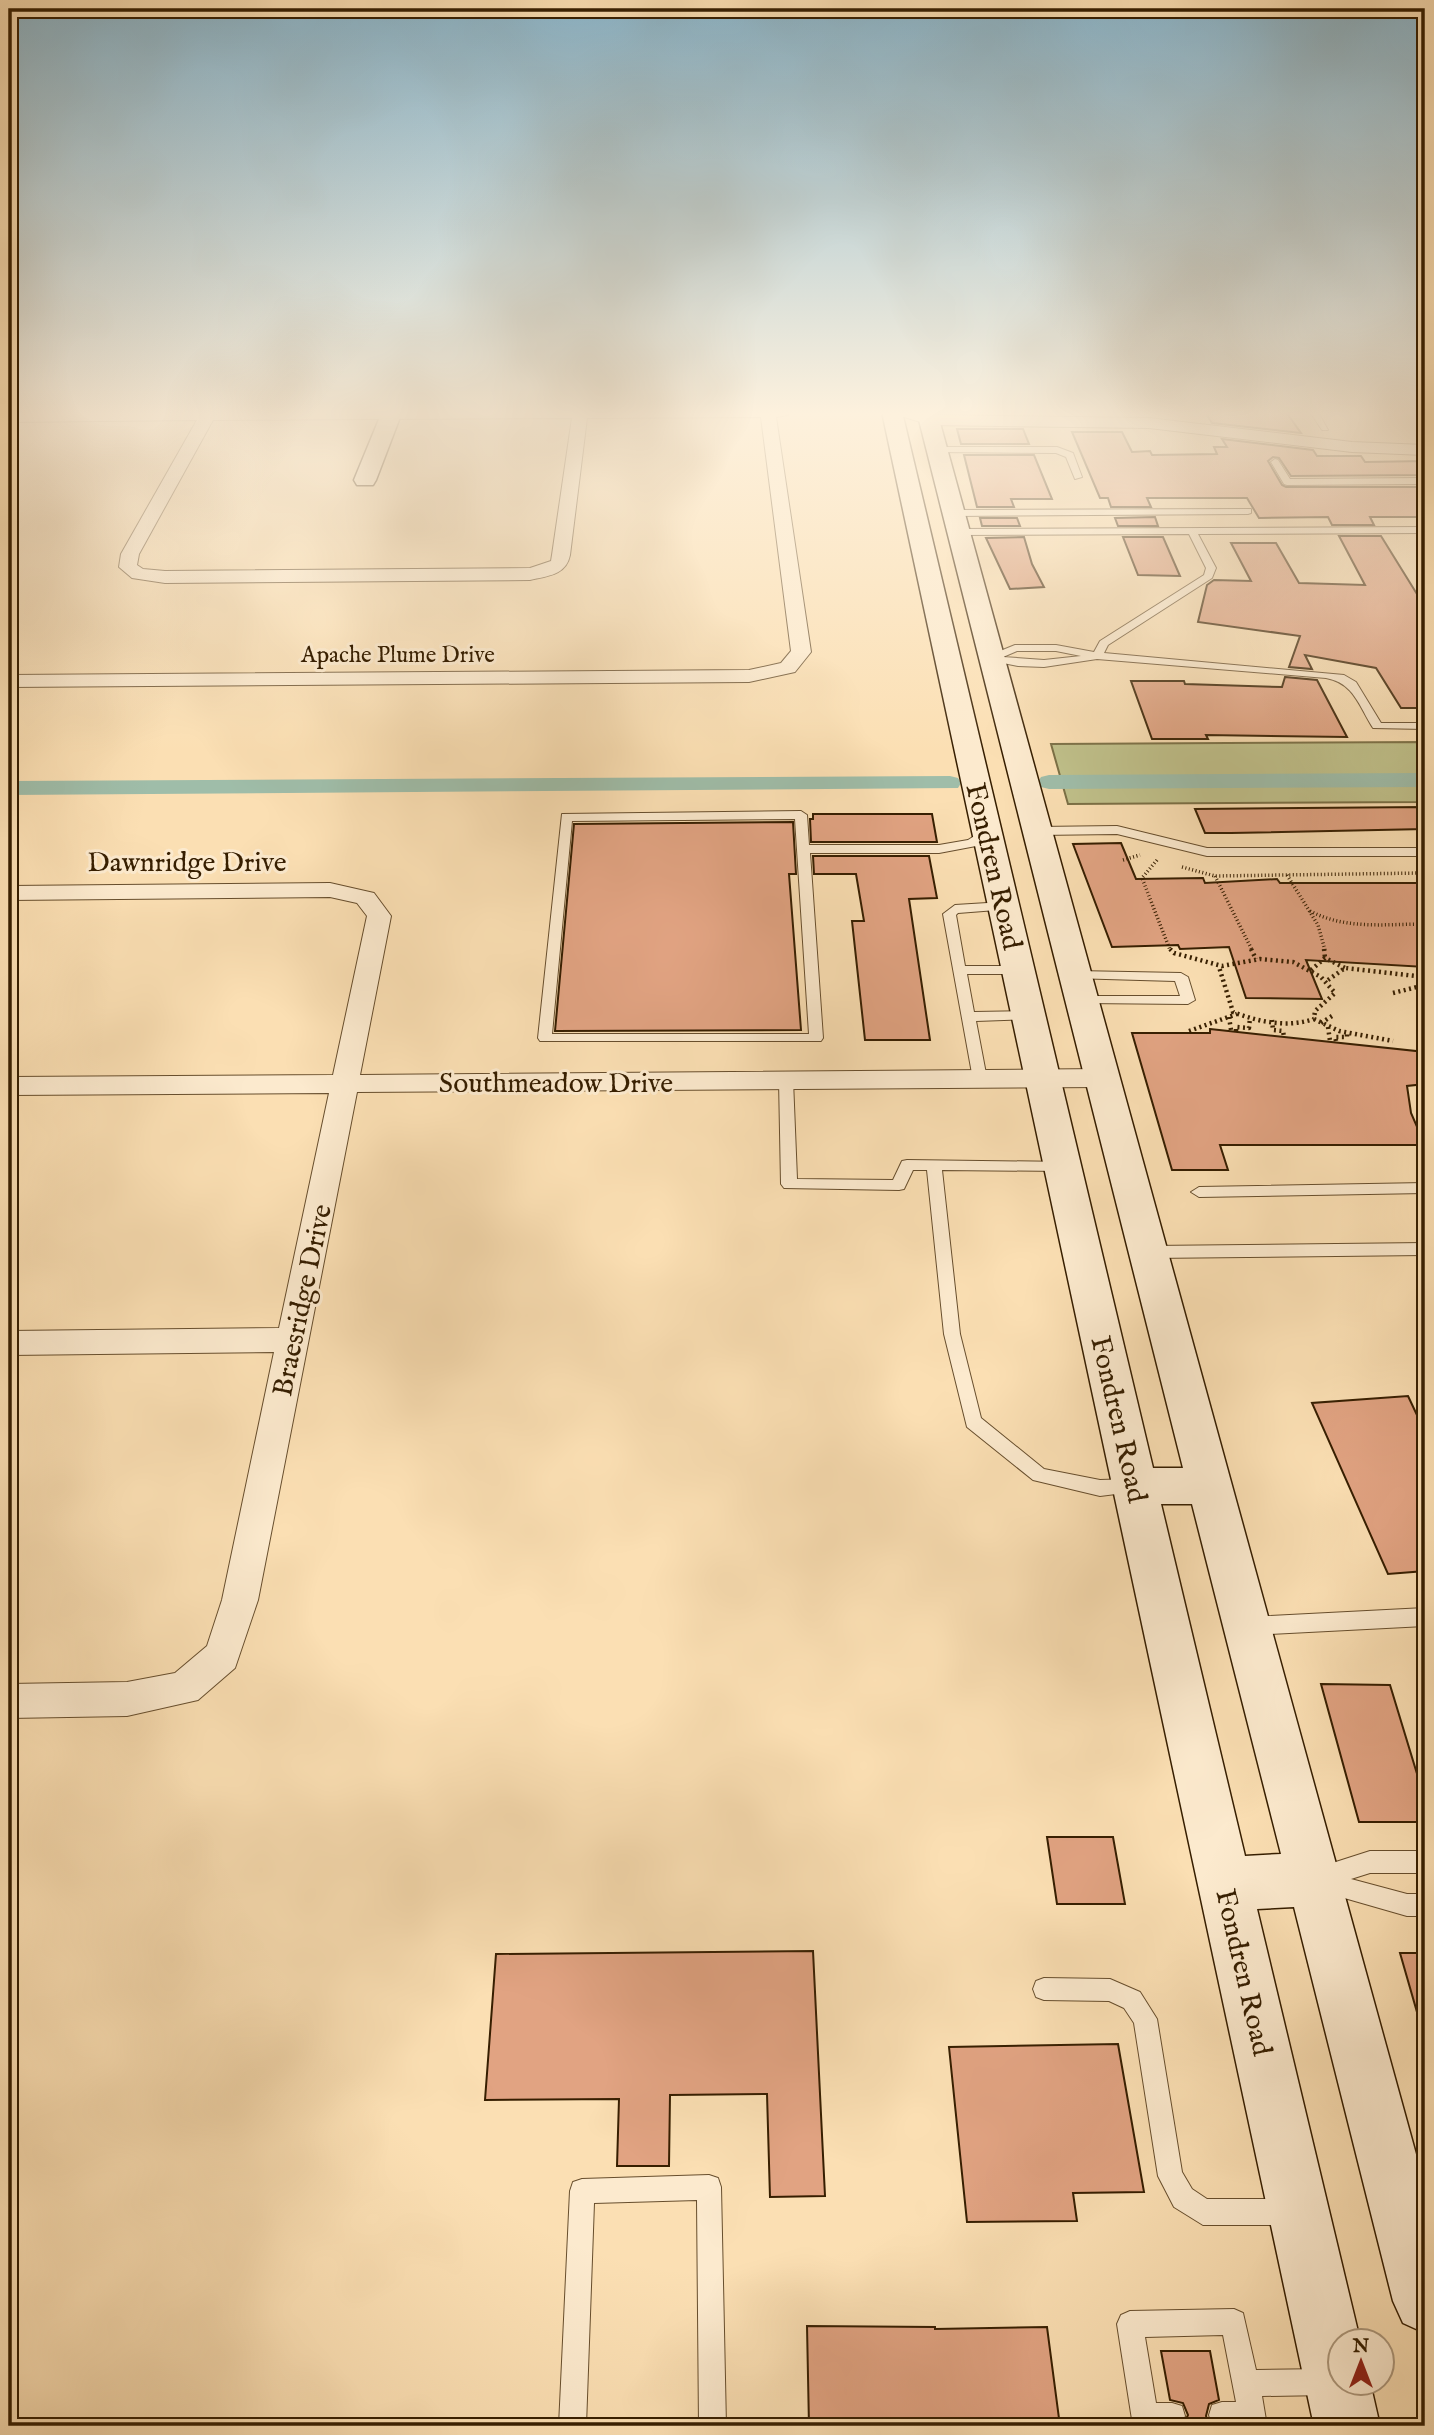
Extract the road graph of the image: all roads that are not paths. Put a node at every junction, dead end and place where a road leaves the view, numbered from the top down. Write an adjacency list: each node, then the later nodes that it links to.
1 (146, 526): 2 (street)
2 (565, 526)
3 (787, 526): 12 (street, Apache Plume Drive)
4 (947, 526): 10 (main road, Fondren Road)
5 (948, 526): 11 (main road, Fondren Road)
6 (1028, 526): 8 (lane)
7 (1425, 530): 8 (lane)
8 (1192, 531): 9 (lane)
9 (1097, 656): 11 (lane); 11 (lane); 13 (lane)
10 (947, 657): 11 (main road); 15 (main road, Fondren Road)
11 (992, 658): 14 (main road, Fondren Road)
12 (9, 681)
13 (1425, 726)
14 (1038, 831): 15 (main road); 17 (lane); 23 (main road, Fondren Road)
15 (987, 832): 16 (lane); 20 (main road, Fondren Road)
16 (803, 849): 16 (lane)
17 (1425, 852)
18 (9, 892): 19 (street, Dawnridge Drive)
19 (365, 898): 30 (street, Braesridge Drive)
20 (1004, 906): 21 (lane); 22 (main road, Fondren Road)
21 (960, 970): 22 (lane); 25 (lane)
22 (1018, 970): 24 (main road, Fondren Road)
23 (1080, 987): 23 (lane); 28 (main road, Fondren Road)
24 (1028, 1015): 25 (lane); 27 (main road, Fondren Road)
25 (968, 1017): 26 (lane)
26 (980, 1079): 27 (street, Southmeadow Drive); 29 (street, Southmeadow Drive)
27 (1043, 1079): 28 (street, Southmeadow Drive); 33 (main road, Fondren Road)
28 (1104, 1079): 37 (main road, Fondren Road)
29 (786, 1080): 30 (street, Southmeadow Drive); 32 (lane)
30 (346, 1083): 31 (street, Southmeadow Drive); 38 (street, Braesridge Drive)
31 (9, 1086)
32 (934, 1164): 33 (lane); 40 (lane)
33 (1063, 1166): 40 (main road, Fondren Road)
34 (1425, 1188): 35 (lane)
35 (1199, 1192)
36 (1425, 1250): 37 (lane)
37 (1150, 1252): 41 (main road, Fondren Road)
38 (292, 1340): 39 (street); 44 (street, Braesridge Drive)
39 (9, 1343)
40 (1135, 1486): 41 (main road); 47 (main road, Fondren Road)
41 (1212, 1486): 43 (main road, Fondren Road)
42 (1425, 1617): 43 (lane)
43 (1249, 1626): 46 (main road, Fondren Road)
44 (9, 1701)
45 (1425, 1862): 46 (lane)
46 (1316, 1879): 47 (main road); 48 (lane); 51 (main road, Fondren Road)
47 (1225, 1884): 50 (main road, Fondren Road)
48 (1425, 1905)
49 (1044, 1989): 50 (lane)
50 (1299, 2212): 52 (main road, Fondren Road)
51 (1425, 2301)
52 (1326, 2333)
53 (1326, 2382): 54 (lane)
54 (1245, 2383): 58 (lane); 59 (lane)
55 (1340, 2396): 62 (main road, Fondren Road)
56 (1222, 2415): 59 (lane)
57 (1172, 2416): 58 (lane)
58 (1145, 2421)
59 (1253, 2421)
60 (572, 2426): 61 (lane)
61 (713, 2426)
62 (1347, 2426)

